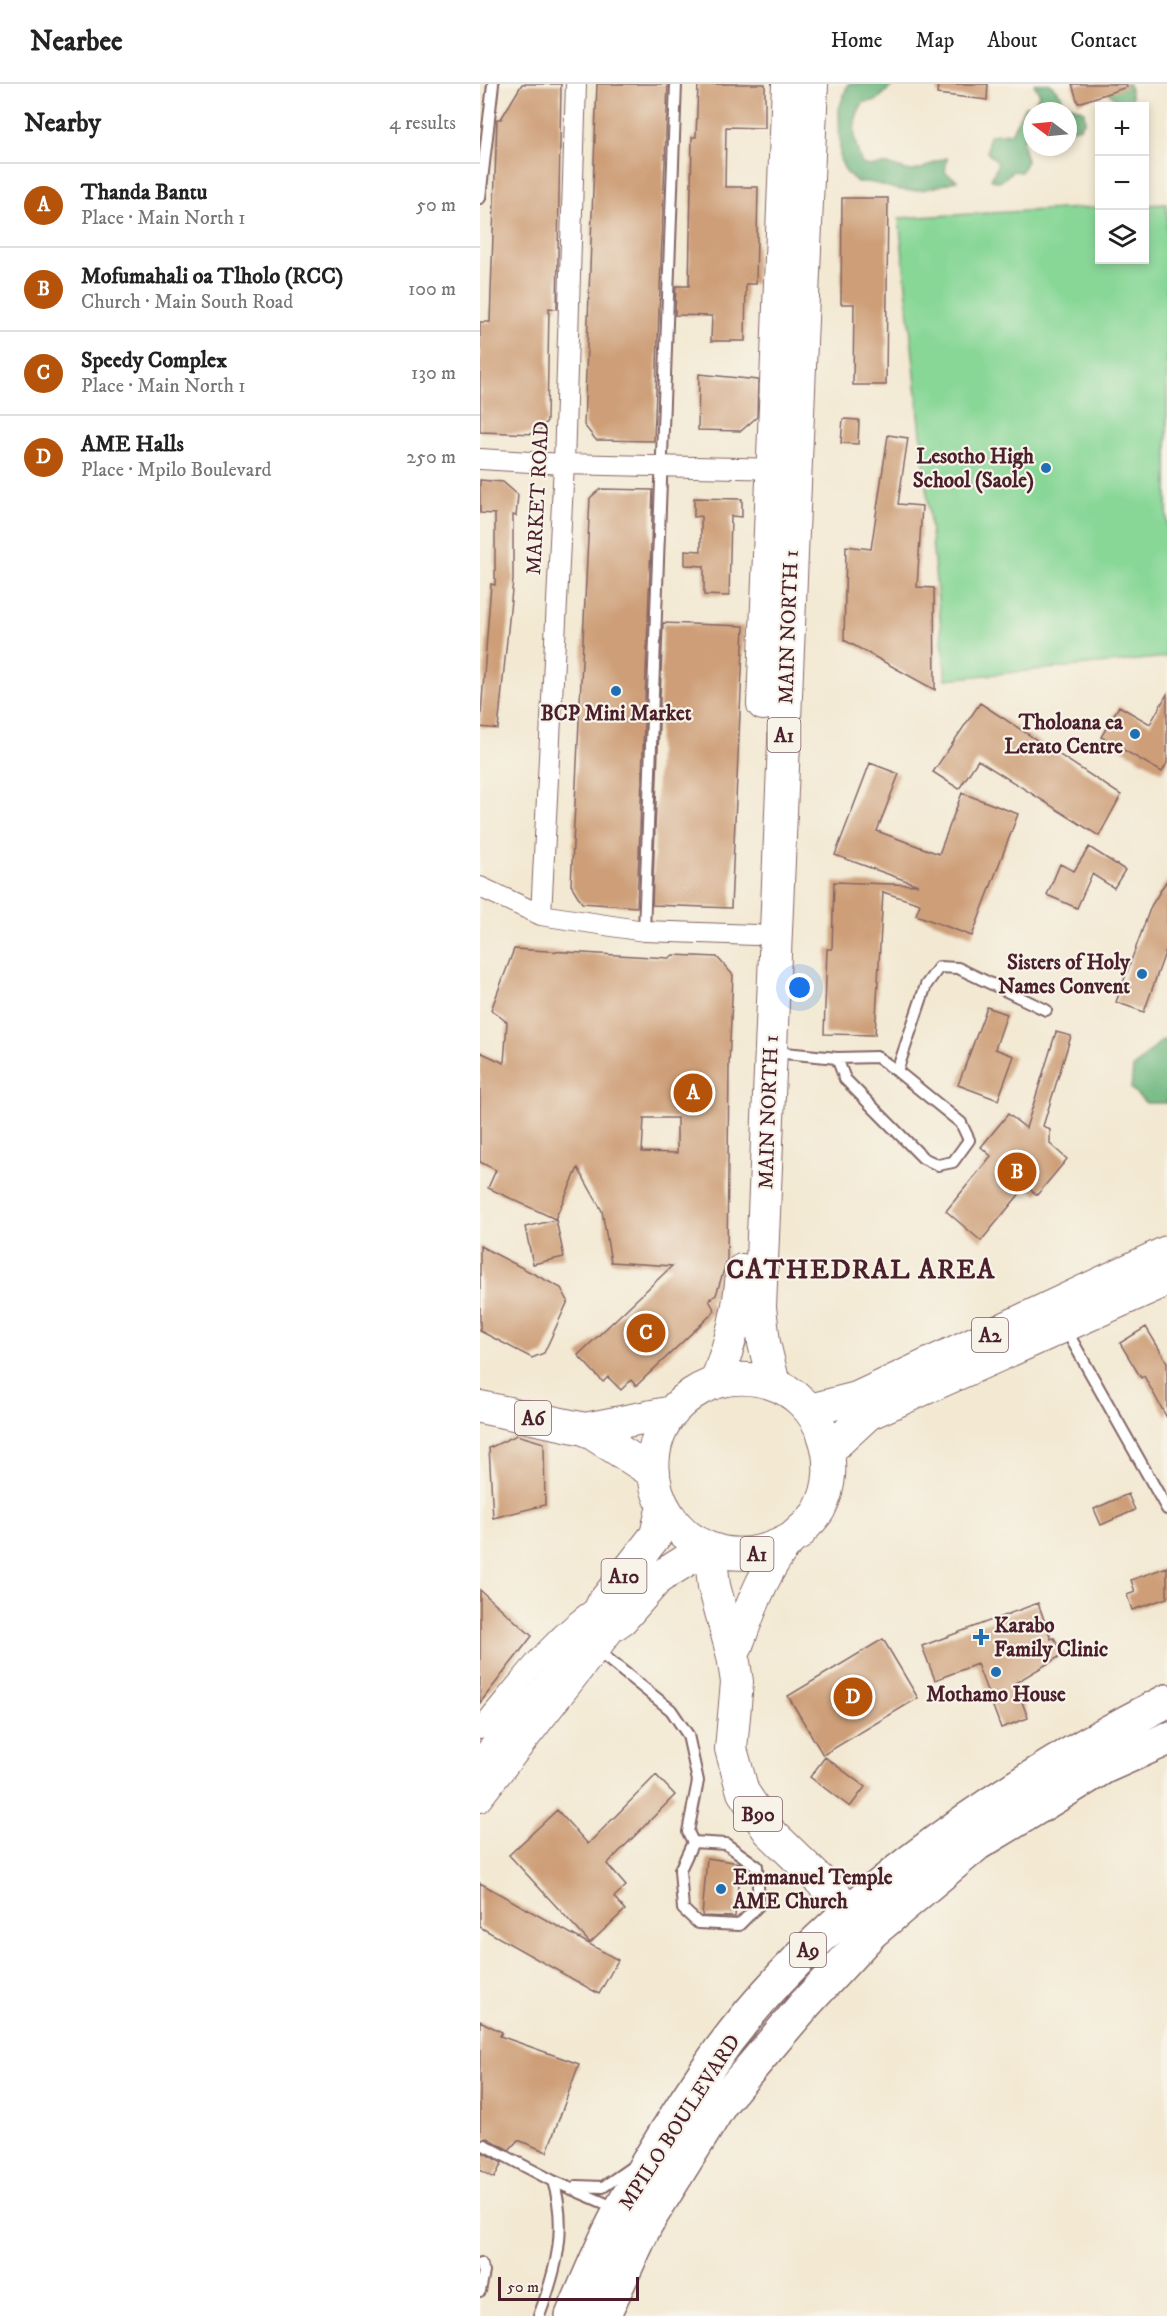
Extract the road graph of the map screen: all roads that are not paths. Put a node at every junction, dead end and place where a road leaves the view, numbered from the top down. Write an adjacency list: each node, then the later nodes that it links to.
1 (493, 84): 6 (lane)
2 (576, 84): 8 (street, MARKET ROAD)
3 (676, 84): 9 (lane)
4 (788, 84): 10 (main road, MAIN NORTH 1 / A1)
5 (812, 84): 10 (main road, MAIN NORTH 1 / A1)
6 (480, 198)
7 (480, 459): 8 (street)
8 (564, 464): 9 (street); 12 (street, MARKET ROAD)
9 (662, 466): 10 (street); 13 (lane)
10 (783, 469): 14 (main road, MAIN NORTH 1 / A1); 16 (main road, MAIN NORTH 1 / A1)
11 (480, 887): 12 (street)
12 (541, 915): 13 (street)
13 (644, 931): 14 (street)
14 (756, 935): 22 (main road, MAIN NORTH 1 / A1)
15 (1046, 1010): 18 (lane)
16 (770, 1052): 17 (lane); 23 (main road, MAIN NORTH 1 / A1)
17 (837, 1058): 18 (lane); 18 (lane)
18 (897, 1071)
19 (1167, 1252): 25 (main road, A2)
20 (1167, 1281): 21 (main road, A2)
21 (1065, 1328): 28 (main road, A2); 31 (lane)
22 (716, 1382): 23 (main road, A1); 26 (main road, A1)
23 (774, 1384): 25 (main road, A1)
24 (480, 1407): 27 (main road, A6)
25 (810, 1410): 28 (main road, A1)
26 (673, 1412): 27 (main road, A6); 29 (main road, A1)
27 (585, 1429): 29 (main road, A6)
28 (829, 1450): 32 (main road, A1)
29 (654, 1473): 30 (main road, A1)
30 (663, 1506): 33 (main road, A1); 34 (main road, A10)
31 (1167, 1509)
32 (799, 1534): 33 (main road, A1); 36 (main road, B90)
33 (708, 1554): 34 (main road, A10); 36 (main road, B90)
34 (613, 1611): 35 (main road, A10); 38 (street)
35 (591, 1649): 40 (main road, A10); 41 (street); 42 (lane)
36 (733, 1656): 43 (main road, B90)
37 (1167, 1701): 43 (highway, MPILO BOULEVARD / A9)
38 (480, 1729)
39 (1167, 1739): 43 (highway, MPILO BOULEVARD / A9)
40 (480, 1767)
41 (480, 1802)
42 (693, 1842): 42 (lane)
43 (862, 1921): 45 (highway, MPILO BOULEVARD / A9); 47 (highway, MPILO BOULEVARD / A9)
44 (484, 2145): 46 (lane)
45 (656, 2148): 46 (lane); 47 (highway, MPILO BOULEVARD / A9)
46 (553, 2181): 47 (lane); 50 (lane)
47 (633, 2217): 51 (highway, MPILO BOULEVARD / A9); 52 (highway, MPILO BOULEVARD / A9)
48 (480, 2262): 49 (lane)
49 (480, 2291)
50 (539, 2316)
51 (572, 2316)
52 (603, 2316)

